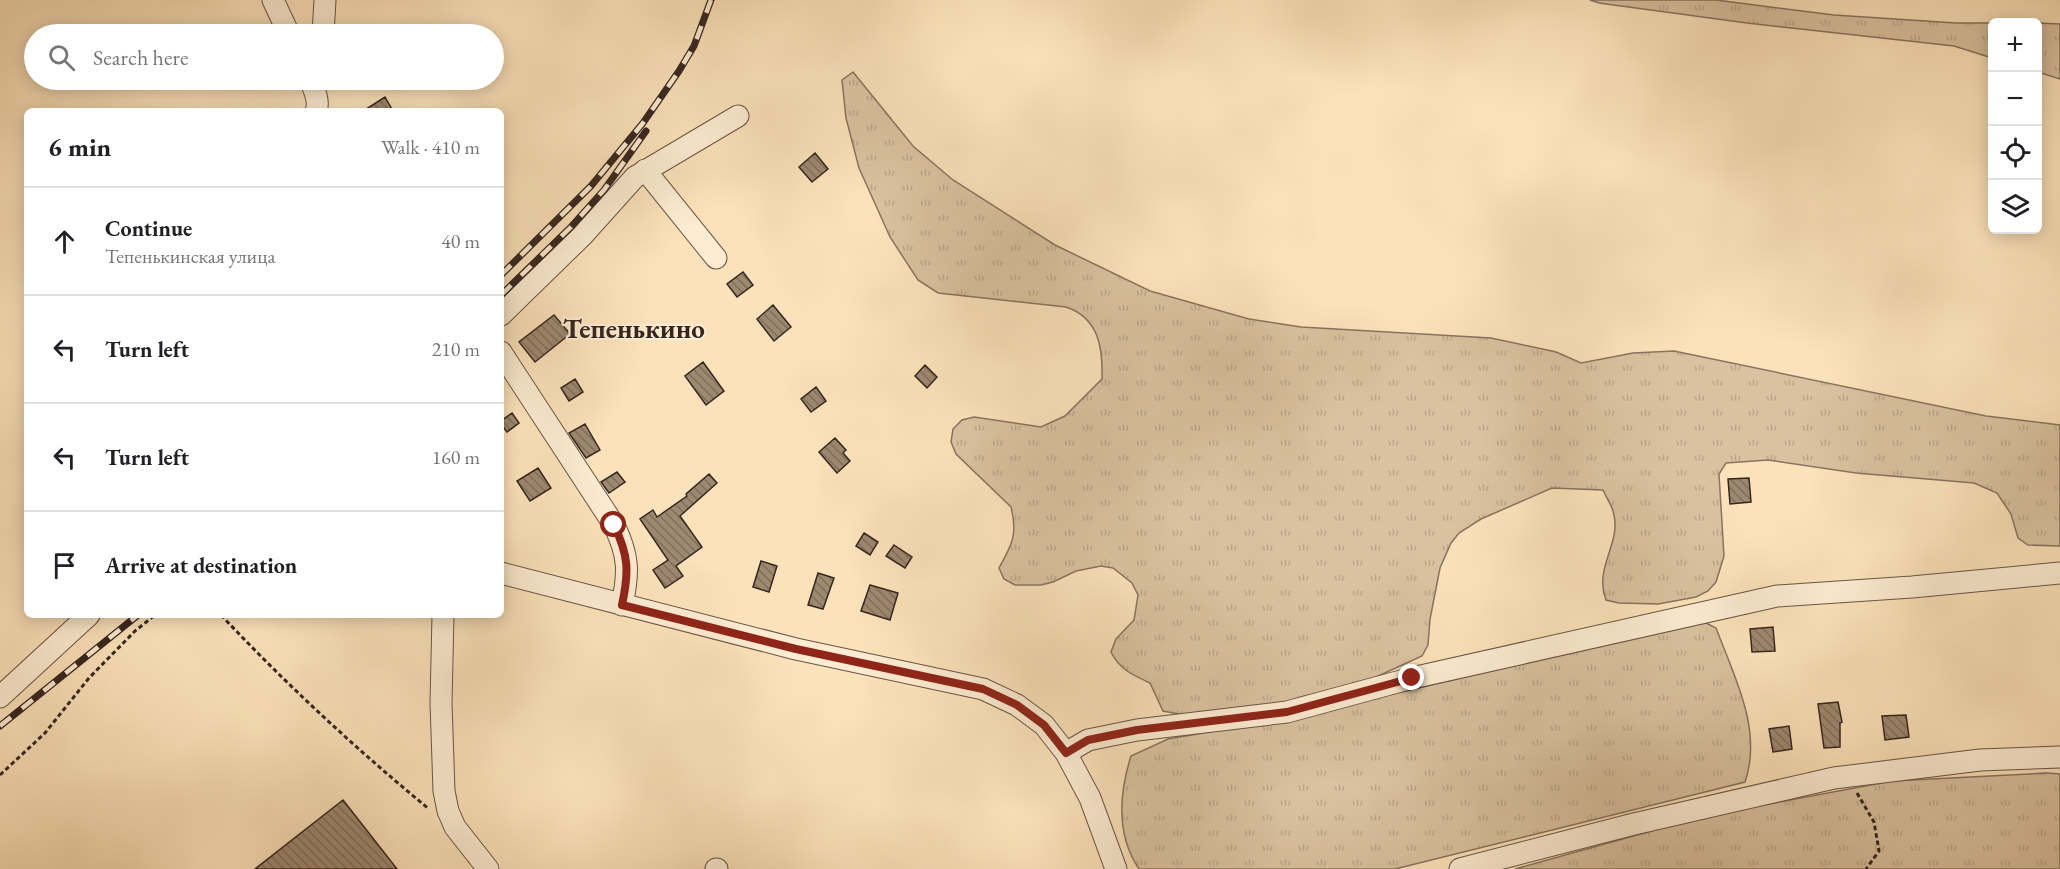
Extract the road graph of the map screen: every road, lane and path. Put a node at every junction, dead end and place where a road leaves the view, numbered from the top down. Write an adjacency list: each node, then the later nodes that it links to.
1 (273, 0): 3 (street)
2 (325, 0): 4 (street)
3 (284, 24)
4 (324, 24)
5 (738, 116): 6 (street)
6 (645, 170): 7 (street); 8 (street)
7 (716, 258)
8 (504, 312)
9 (504, 357): 12 (street)
10 (2060, 573): 18 (street)
11 (504, 574): 12 (street)
12 (622, 605): 18 (street)
13 (86, 618): 17 (street)
14 (151, 618): 20 (path)
15 (224, 618): 22 (path)
16 (443, 618): 22 (street)
17 (0, 697)
18 (1066, 753): 24 (street)
19 (2060, 757): 21 (street)
20 (0, 775)
21 (1847, 776): 25 (street); 26 (path)
22 (448, 812): 23 (street)
23 (488, 869)
24 (1116, 869)
25 (1460, 869)
26 (1866, 869)

